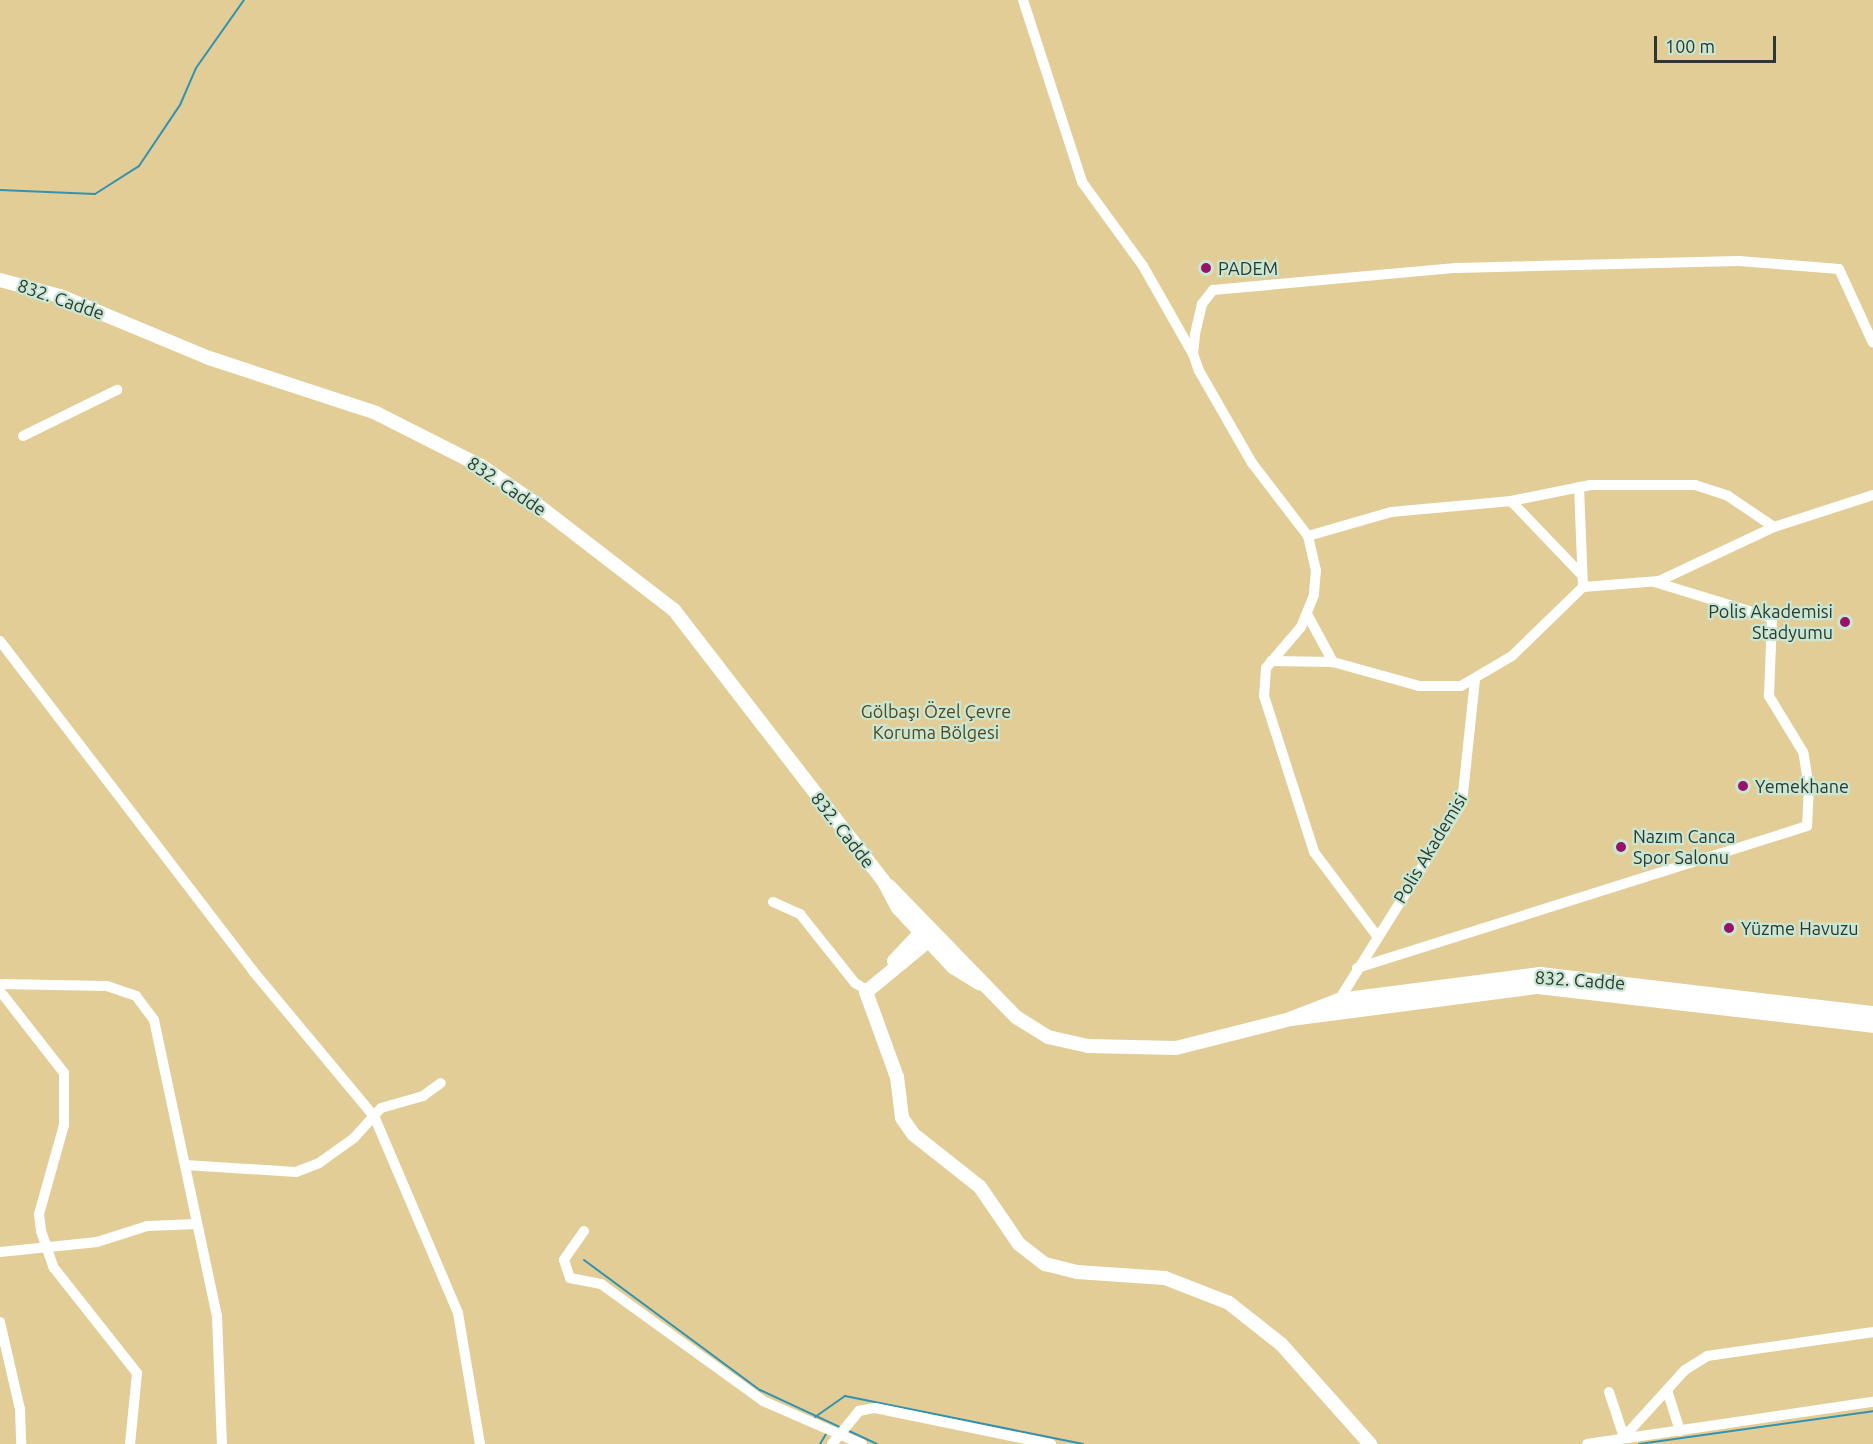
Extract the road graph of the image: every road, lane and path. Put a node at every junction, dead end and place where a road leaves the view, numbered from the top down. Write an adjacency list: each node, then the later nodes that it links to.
1 (1023, 0): 4 (street)
2 (0, 280): 21 (street, 832. Cadde)
3 (1873, 343): 4 (street)
4 (1193, 354): 11 (street)
5 (117, 390): 6 (street)
6 (23, 436)
7 (1579, 487): 9 (street); 10 (street); 12 (street)
8 (1873, 495): 10 (street)
9 (1511, 501): 11 (street); 12 (street)
10 (1774, 527): 13 (street)
11 (1308, 536): 15 (street)
12 (1580, 573): 14 (street)
13 (1654, 582): 14 (street); 23 (street)
14 (1583, 587): 19 (street)
15 (1306, 614): 17 (street); 18 (street)
16 (0, 641): 33 (street)
17 (1271, 661): 18 (street); 22 (street)
18 (1333, 662): 19 (street)
19 (1475, 681): 22 (street, Polis Akademisi)
20 (773, 902): 25 (street)
21 (927, 933): 25 (street); 30 (street, 832. Cadde)
22 (1377, 936): 23 (street, Polis Akademisi)
23 (1357, 968): 27 (street, Polis Akademisi)
24 (0, 984): 34 (street)
25 (867, 990): 54 (street)
26 (0, 991): 37 (street)
27 (1339, 1000): 28 (street, 832. Cadde); 30 (street, 832. Cadde)
28 (1696, 1000): 29 (street, 832. Cadde); 30 (street, 832. Cadde); 31 (street, 832. Cadde)
29 (1873, 1013)
30 (1291, 1018)
31 (1873, 1026)
32 (441, 1083): 33 (street)
33 (374, 1116): 34 (street); 50 (street)
34 (185, 1165): 35 (street)
35 (197, 1224): 37 (street); 49 (street)
36 (584, 1231): 44 (street)
37 (45, 1248): 38 (street); 48 (street)
38 (0, 1252)
39 (0, 1322): 47 (street)
40 (1873, 1332): 41 (street)
41 (1667, 1390): 45 (street); 46 (street)
42 (1609, 1392): 46 (street)
43 (1873, 1402): 45 (street)
44 (837, 1430): 51 (street); 52 (street); 53 (street)
45 (1680, 1431): 46 (street)
46 (1624, 1437): 55 (street)
47 (21, 1444)
48 (130, 1444)
49 (222, 1444)
50 (480, 1444)
51 (832, 1444)
52 (862, 1444)
53 (1051, 1444)
54 (1370, 1444)
55 (1587, 1444)

